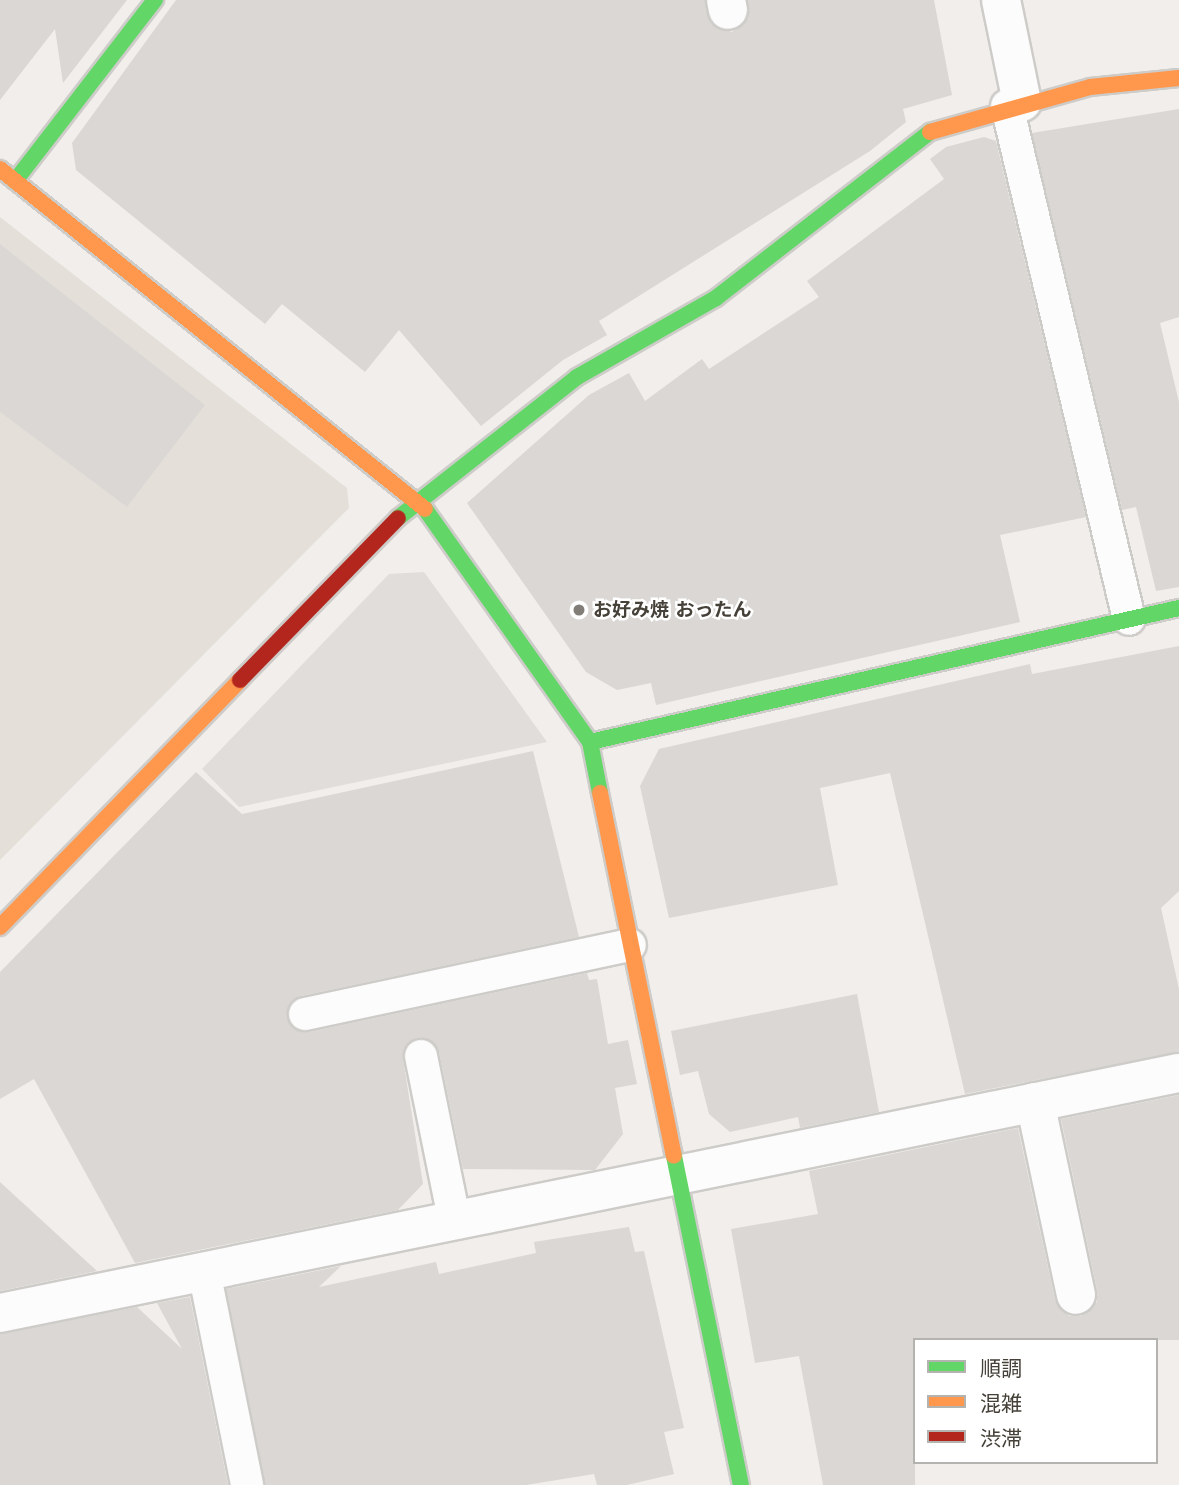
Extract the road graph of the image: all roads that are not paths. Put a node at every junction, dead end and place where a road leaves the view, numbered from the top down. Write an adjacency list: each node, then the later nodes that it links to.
1 (155, 0): 6 (street)
2 (1000, 0): 4 (street)
3 (1179, 78): 4 (street)
4 (1014, 104): 7 (street); 9 (lane)
5 (0, 169): 6 (street)
6 (15, 181): 7 (street)
7 (417, 498): 10 (street); 11 (street)
8 (1179, 608): 9 (street)
9 (1129, 620): 10 (street)
10 (590, 742): 12 (street)
11 (0, 927)
12 (630, 945): 13 (lane); 17 (street)
13 (305, 1014)
14 (421, 1056): 18 (lane)
15 (1179, 1073): 16 (street)
16 (1035, 1102): 17 (street); 20 (street)
17 (679, 1173): 18 (street); 23 (street)
18 (454, 1218): 19 (street)
19 (204, 1270): 21 (street); 22 (lane)
20 (1076, 1296)
21 (0, 1313)
22 (247, 1485)
23 (741, 1485)

